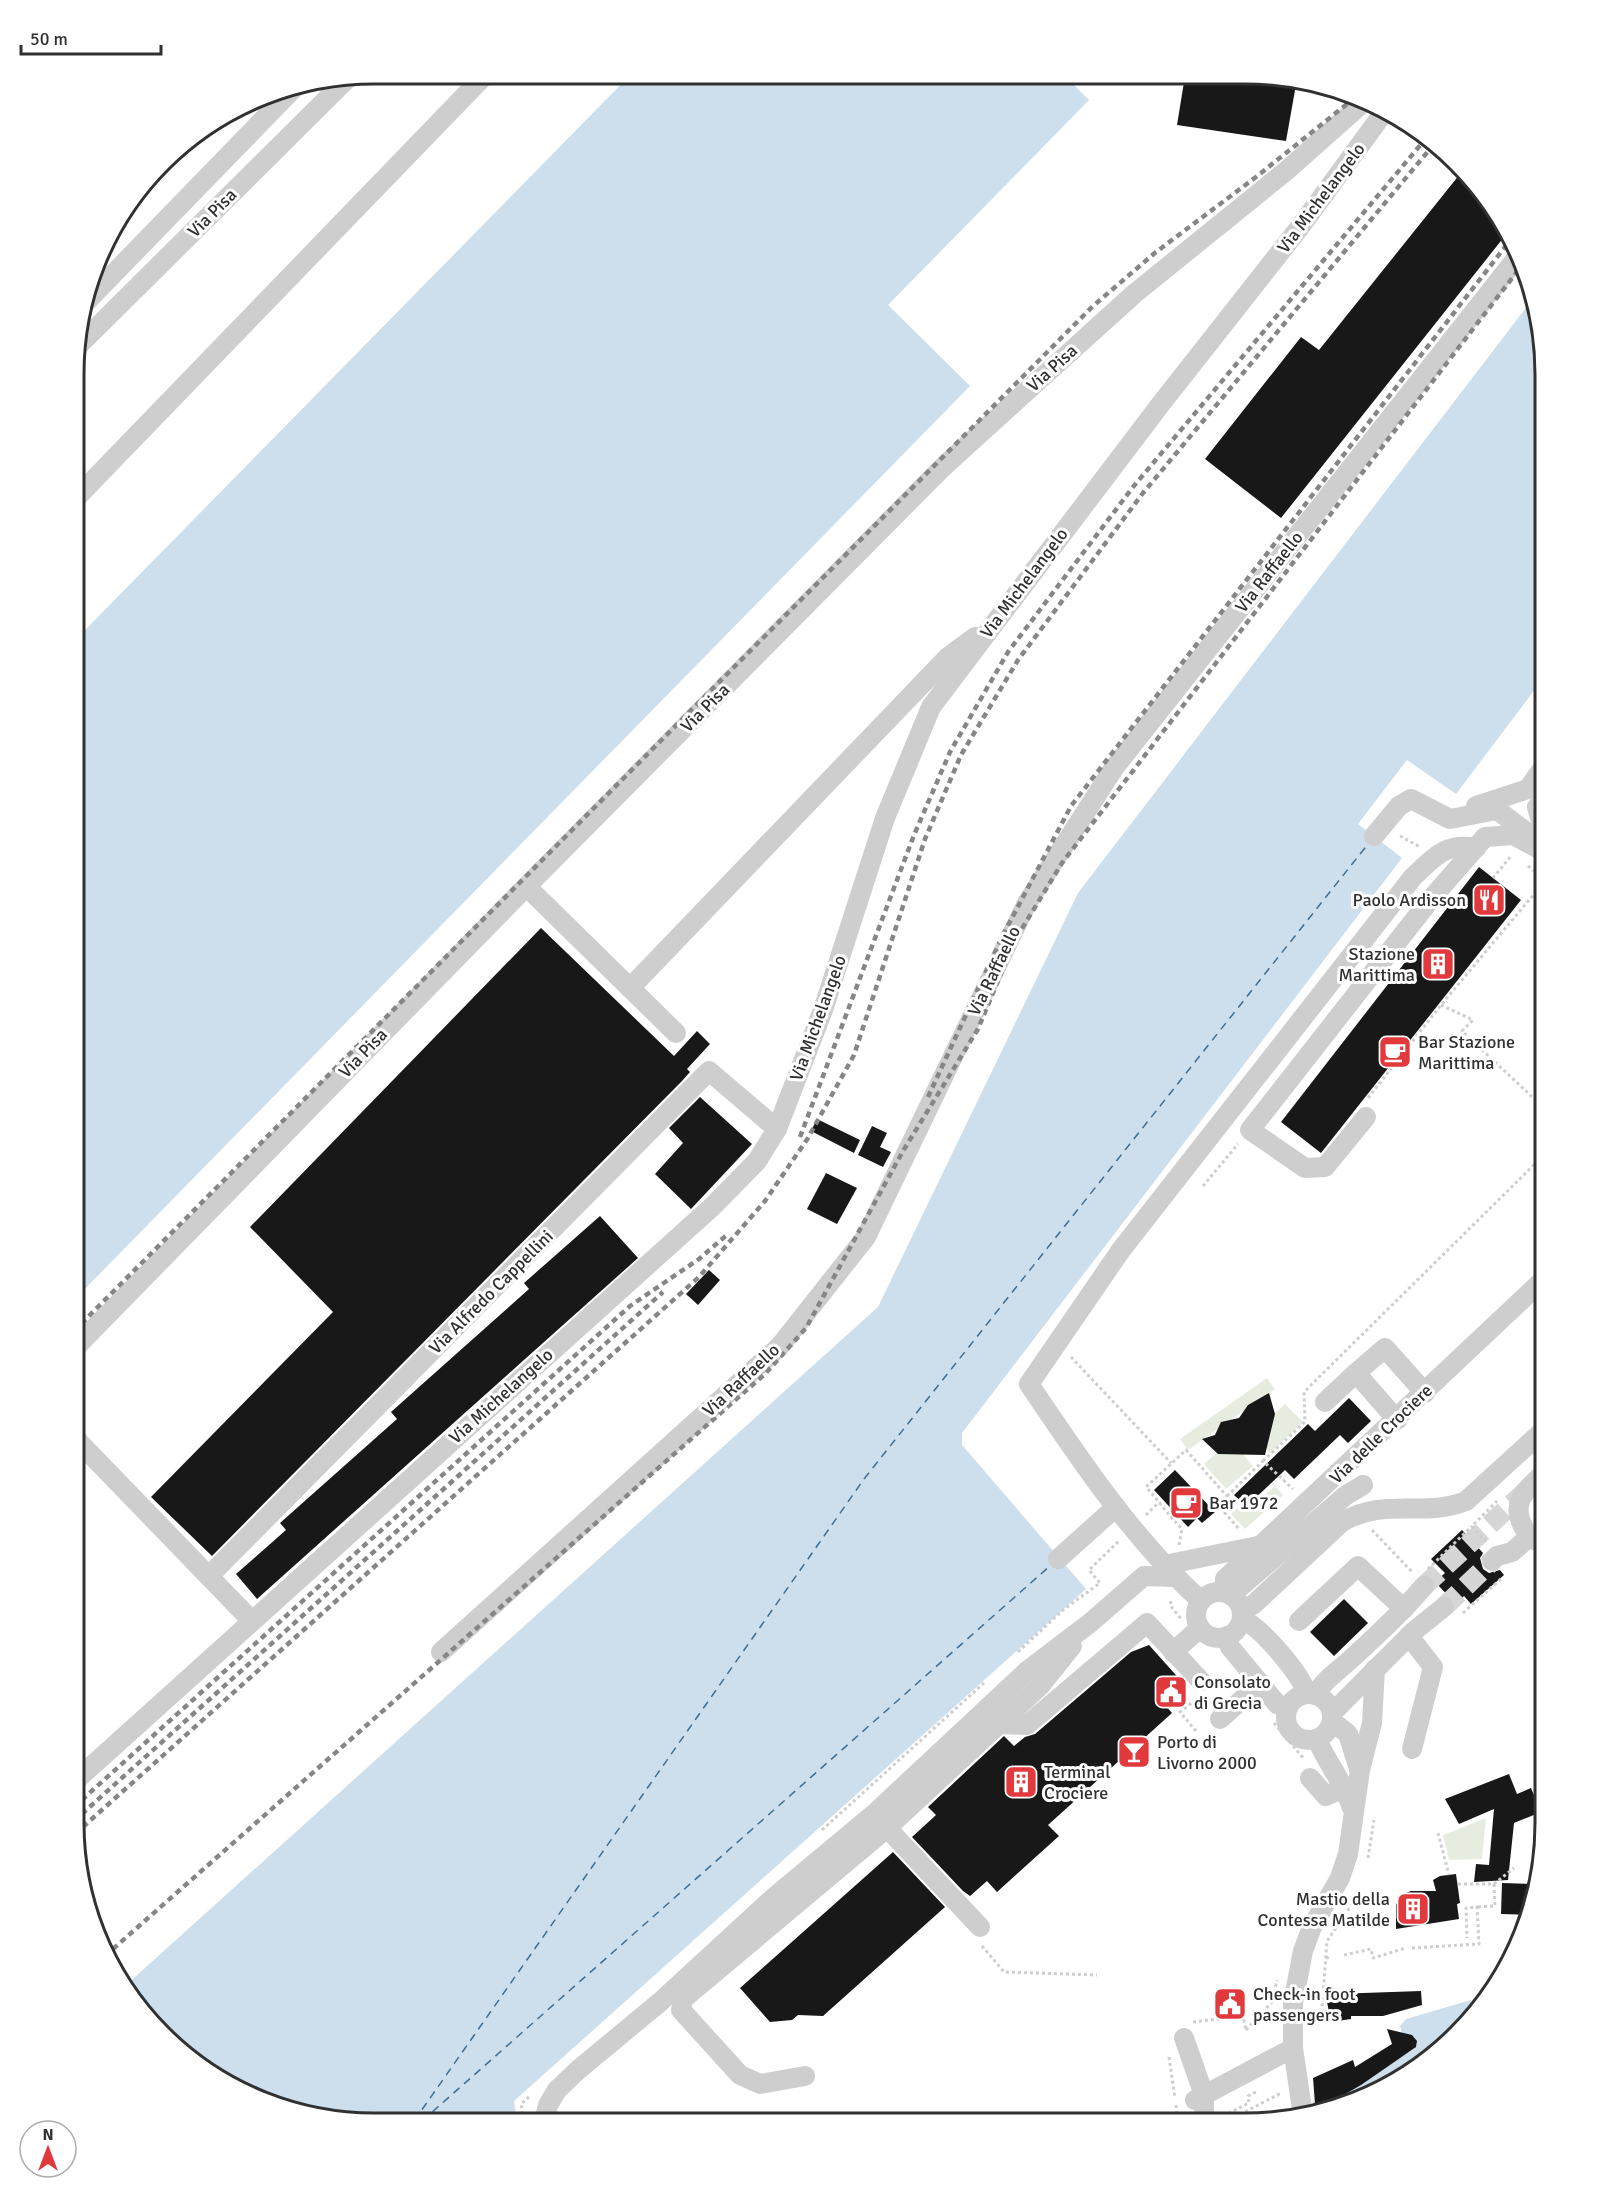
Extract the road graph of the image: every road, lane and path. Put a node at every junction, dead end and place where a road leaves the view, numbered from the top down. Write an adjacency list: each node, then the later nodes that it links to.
1 (476, 84): 9 (street)
2 (340, 86): 8 (street, Via Pisa)
3 (284, 98): 7 (street, Via Pisa)
4 (1358, 107): 19 (street, Via Pisa)
5 (1380, 118): 10 (street, Via Michelangelo)
6 (1513, 264): 66 (street, Via Raffaello)
7 (96, 292)
8 (86, 338)
9 (84, 490)
10 (989, 628): 21 (street); 26 (street, Via Michelangelo)
11 (1535, 793): 12 (street)
12 (1450, 819): 13 (street); 14 (street)
13 (1374, 836)
14 (1535, 840)
15 (1535, 844): 16 (street)
16 (1476, 848): 25 (street); 44 (street)
17 (1513, 854): 18 (path)
18 (1493, 878)
19 (527, 887): 21 (street); 29 (street, Via Pisa)
20 (1535, 893): 22 (path)
21 (630, 987): 23 (street)
22 (1441, 1005): 24 (path); 25 (path)
23 (676, 1033)
24 (1535, 1100)
25 (1366, 1117)
26 (777, 1129): 54 (street, Via Alfredo Cappellini); 60 (street, Via Michelangelo)
27 (1535, 1164): 37 (path)
28 (1535, 1288): 32 (street, Via delle Crociere)
29 (84, 1339)
30 (1066, 1353): 38 (path)
31 (1356, 1373): 32 (street); 33 (street); 34 (street)
32 (1425, 1393): 34 (street, Via delle Crociere)
33 (1325, 1401)
34 (1397, 1420): 48 (street, Via delle Crociere)
35 (1535, 1438): 57 (street)
36 (84, 1447): 54 (street)
37 (1263, 1461): 41 (path); 42 (path)
38 (1171, 1463): 42 (path); 43 (path)
39 (1535, 1483): 47 (street)
40 (1363, 1485): 57 (street)
41 (1293, 1489)
42 (1227, 1496): 48 (path)
43 (1160, 1502): 46 (path); 50 (path)
44 (1116, 1507): 46 (street); 51 (street)
45 (1472, 1526): 55 (path)
46 (1133, 1527): 53 (street); 68 (path)
47 (1535, 1537)
48 (1254, 1540): 53 (street); 57 (street, Via delle Crociere)
49 (1535, 1545): 52 (street)
50 (1179, 1547)
51 (1058, 1559)
52 (1492, 1562)
53 (1169, 1571): 56 (street); 62 (street)
54 (209, 1576): 60 (street)
55 (1425, 1579): 59 (street)
56 (1201, 1601): 57 (street); 63 (street)
57 (1235, 1604): 64 (street); 73 (street)
58 (1444, 1607): 65 (street)
59 (1404, 1609): 61 (street); 73 (street)
60 (252, 1621): 81 (street, Via Michelangelo)
61 (1299, 1621)
62 (1090, 1623): 77 (street); 113 (street)
63 (1200, 1628): 64 (street); 67 (street)
64 (1227, 1636): 72 (street)
65 (1409, 1636): 69 (street); 79 (street)
66 (441, 1652)
67 (1173, 1652): 70 (street); 77 (street)
68 (1011, 1658)
69 (1375, 1670): 75 (street); 80 (street)
70 (1201, 1681)
71 (985, 1682): 86 (path)
72 (1261, 1683): 74 (street); 76 (street)
73 (1311, 1694): 74 (street); 75 (street)
74 (1288, 1708): 78 (street)
75 (1332, 1717): 78 (street); 80 (street)
76 (1220, 1719)
77 (999, 1724): 85 (street)
78 (1317, 1739): 83 (street)
79 (1412, 1749)
80 (1359, 1770): 84 (street)
81 (84, 1773)
82 (1310, 1778): 83 (street)
83 (1346, 1787): 84 (street)
84 (1354, 1812): 105 (street)
85 (887, 1828): 94 (street); 107 (street)
86 (819, 1833)
87 (1438, 1833): 89 (path)
88 (1514, 1868): 91 (path)
89 (1449, 1875)
90 (1458, 1884): 91 (path)
91 (1494, 1884): 93 (path)
92 (1355, 1900): 100 (path)
93 (1477, 1907): 95 (path); 97 (path)
94 (980, 1928): 101 (path)
95 (1467, 1938)
96 (1406, 1948): 98 (path)
97 (1412, 1948)
98 (1344, 1955)
99 (1332, 1957): 100 (path)
100 (1326, 1958): 102 (path)
101 (1097, 1976)
102 (1329, 2011)
103 (1188, 2030): 104 (path); 110 (street)
104 (1246, 2030)
105 (1293, 2048): 110 (street); 111 (street)
106 (1168, 2052): 114 (path)
107 (805, 2076)
108 (539, 2088): 112 (path)
109 (1256, 2092): 116 (path)
110 (1199, 2097): 115 (street)
111 (1301, 2107)
112 (523, 2113)
113 (546, 2113)
114 (1177, 2113)
115 (1202, 2113)
116 (1228, 2113)

